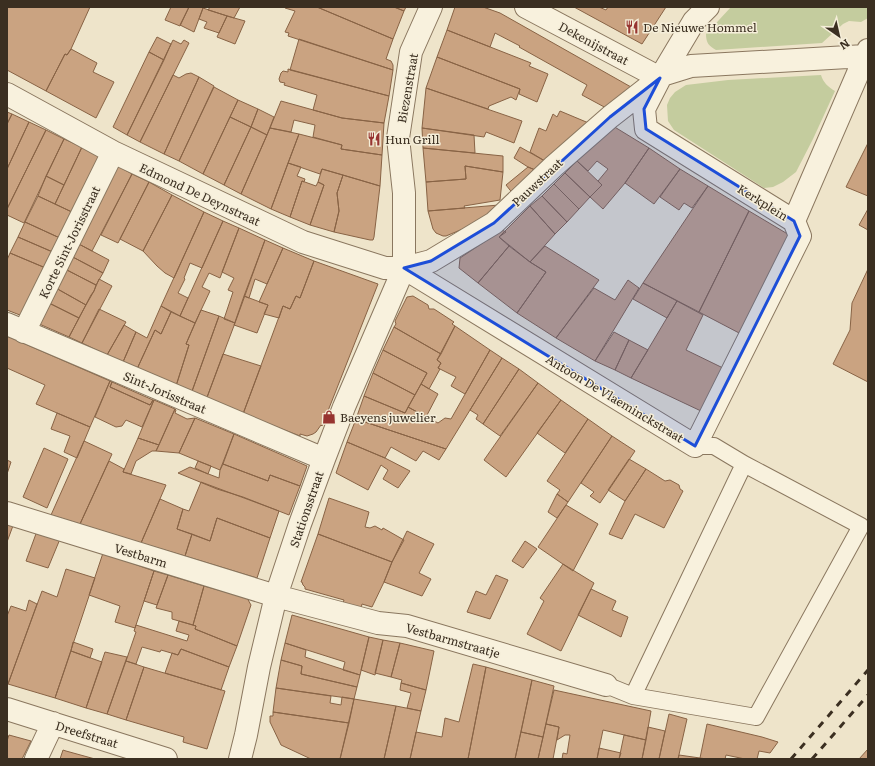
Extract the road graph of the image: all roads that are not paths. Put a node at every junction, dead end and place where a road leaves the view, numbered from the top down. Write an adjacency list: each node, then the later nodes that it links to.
1 (431, 7): 9 (street, Biezenstraat)
2 (526, 7): 5 (street, Dekenijstraat)
3 (708, 7): 5 (street, Kerkplein)
4 (867, 53): 5 (street, Kerkplein); 8 (street, Kerkplein)
5 (661, 77): 8 (street, Kerkplein); 9 (street, Pauwstraat)
6 (7, 94): 7 (street, Edmond De Deynstraat)
7 (113, 152): 9 (street, Edmond De Deynstraat); 10 (street, Korte Sint-Jorisstraat)
8 (794, 221): 11 (street, Antoon De Vlaeminckstraat)
9 (404, 268): 11 (street, Antoon De Vlaeminckstraat); 12 (street, Stationsstraat)
10 (16, 328): 12 (street, Sint-Jorisstraat)
11 (695, 446): 13 (lane)
12 (324, 459): 15 (street, Stationsstraat)
13 (744, 464): 17 (lane); 17 (lane)
14 (7, 514): 15 (street, Vestbarm)
15 (276, 596): 16 (street, Vestbarmstraatje); 22 (street, Stationsstraat)
16 (606, 685): 17 (lane)
17 (634, 696)
18 (7, 709): 19 (street, Dreefstraat)
19 (53, 723): 20 (street); 21 (street, Dreefstraat)
20 (36, 759)
21 (166, 759)
22 (240, 759)

